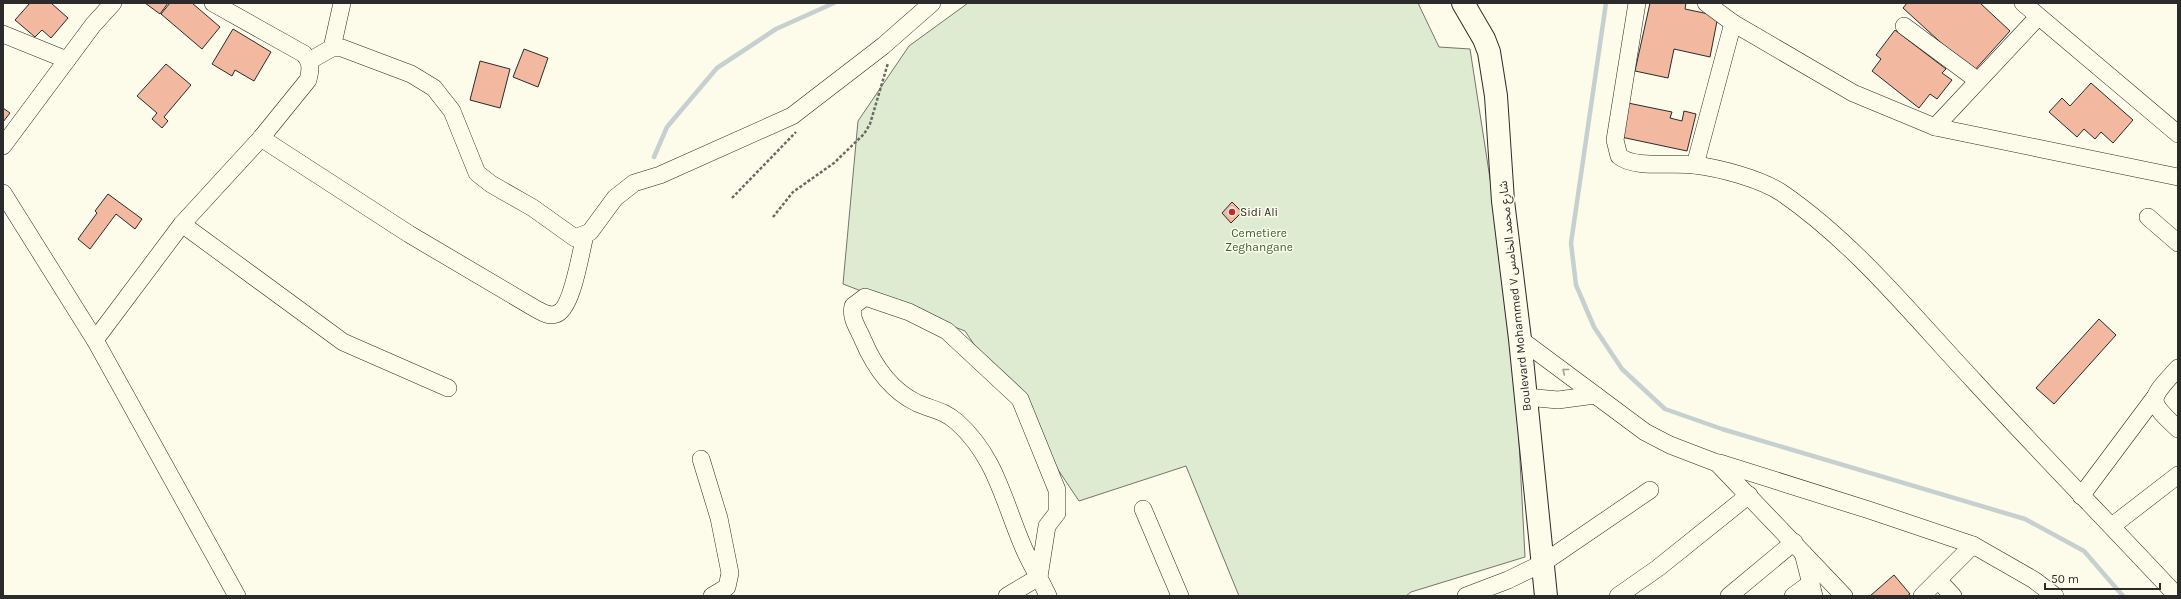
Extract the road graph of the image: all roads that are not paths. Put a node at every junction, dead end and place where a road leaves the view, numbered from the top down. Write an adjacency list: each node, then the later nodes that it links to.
1 (113, 3): 14 (street)
2 (213, 3): 15 (street)
3 (342, 3): 13 (street)
4 (932, 3): 26 (street)
5 (1463, 3): 28 (main road, Boulevard Mohammed V شارع محمد الخامس)
6 (1637, 3): 21 (street)
7 (1706, 3): 10 (street)
8 (2023, 3): 9 (street)
9 (2038, 17): 16 (street); 18 (street)
10 (1733, 23): 17 (street); 21 (street)
11 (1904, 26): 16 (street)
12 (3, 34): 14 (street)
13 (332, 48): 15 (street); 26 (street)
14 (67, 60): 20 (street)
15 (309, 61): 19 (street)
16 (1977, 80): 17 (street)
17 (1935, 126): 22 (street)
18 (2178, 134)
19 (261, 138): 25 (street); 26 (street)
20 (3, 146)
21 (1694, 165): 41 (street)
22 (2178, 177)
23 (3, 193): 29 (street)
24 (2148, 217): 27 (street)
25 (182, 224): 29 (street); 31 (street)
26 (585, 235)
27 (2178, 243)
28 (1520, 339): 32 (street, one-way to 28); 33 (main road, Boulevard Mohammed V شارع محمد الخامس)
29 (95, 340): 50 (street)
30 (2178, 368): 34 (street)
31 (448, 388)
32 (1595, 396): 33 (street); 37 (street)
33 (1526, 397): 46 (main road, Boulevard Mohammed V شارع محمد الخامس)
34 (2155, 397): 35 (street); 41 (street)
35 (2178, 429)
36 (701, 459): 51 (street)
37 (1718, 463): 40 (street); 44 (street)
38 (2178, 475): 43 (street)
39 (1650, 490): 46 (street)
40 (1749, 495): 45 (street); 57 (street)
41 (2081, 496): 43 (street)
42 (1143, 509): 54 (street)
43 (2112, 526): 64 (street)
44 (1973, 546): 48 (street); 63 (street)
45 (1799, 547): 49 (street); 58 (street); 60 (street)
46 (1543, 563): 55 (street); 56 (main road, Boulevard Mohammed V شارع محمد الخامس)
47 (1040, 577): 47 (street); 52 (street); 53 (street)
48 (1938, 580): 61 (street); 62 (street)
49 (1812, 589): 59 (street)
50 (238, 596)
51 (712, 596)
52 (1008, 596)
53 (1048, 596)
54 (1180, 596)
55 (1466, 596)
56 (1546, 596)
57 (1618, 596)
58 (1729, 596)
59 (1794, 596)
60 (1844, 596)
61 (1922, 596)
62 (1953, 596)
63 (2055, 596)
64 (2177, 596)

